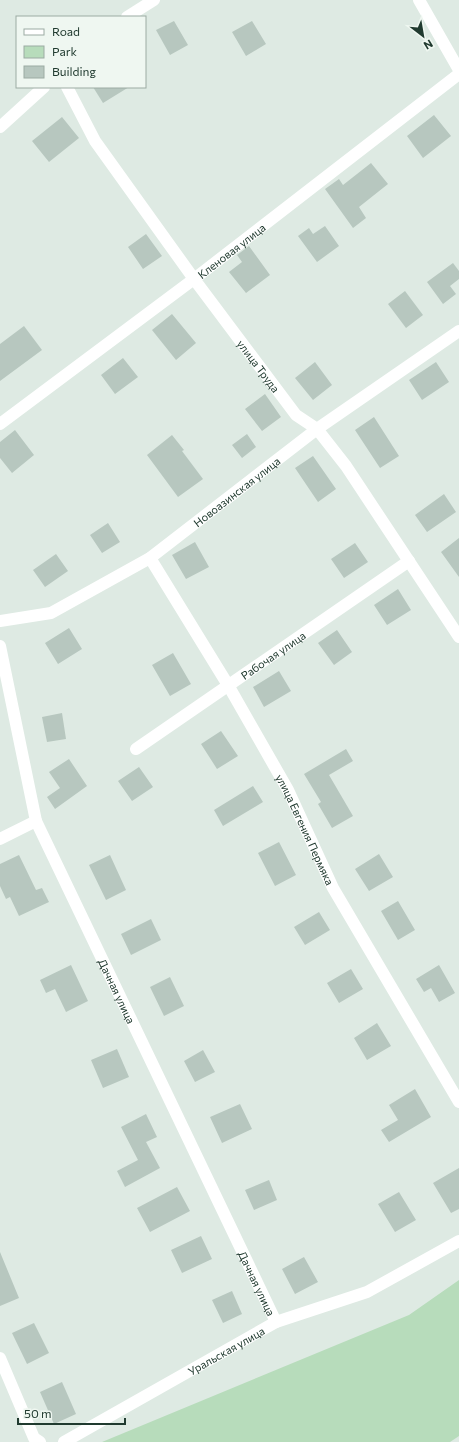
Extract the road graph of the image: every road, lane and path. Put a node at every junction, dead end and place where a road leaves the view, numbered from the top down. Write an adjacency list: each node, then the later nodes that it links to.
1 (154, 0): 3 (street)
2 (419, 0): 4 (street)
3 (129, 16)
4 (459, 70)
5 (459, 74): 9 (street, Кленовая улица)
6 (43, 88): 8 (street)
7 (67, 88): 9 (street, улица Труда)
8 (0, 127)
9 (194, 279): 11 (street, Кленовая улица); 12 (street, улица Труда)
10 (459, 332): 12 (street, Новоазинская улица)
11 (0, 424)
12 (317, 429): 13 (street, Новоазинская улица); 14 (street, улица Труда)
13 (150, 558): 15 (street, Новоазинская улица); 18 (street, улица Евгения Пермяка)
14 (409, 561): 16 (street, улица Труда); 18 (street, Рабочая улица)
15 (0, 621)
16 (459, 637)
17 (0, 646): 20 (street, Дачная улица)
18 (228, 685): 19 (street, Рабочая улица); 22 (street, улица Евгения Пермяка)
19 (136, 748)
20 (36, 821): 21 (street); 24 (street, Дачная улица)
21 (0, 839)
22 (459, 1102)
23 (459, 1242): 24 (street, Уральская улица)
24 (276, 1322): 27 (street, Уральская улица)
25 (0, 1358): 26 (street)
26 (40, 1442)
27 (64, 1442)

